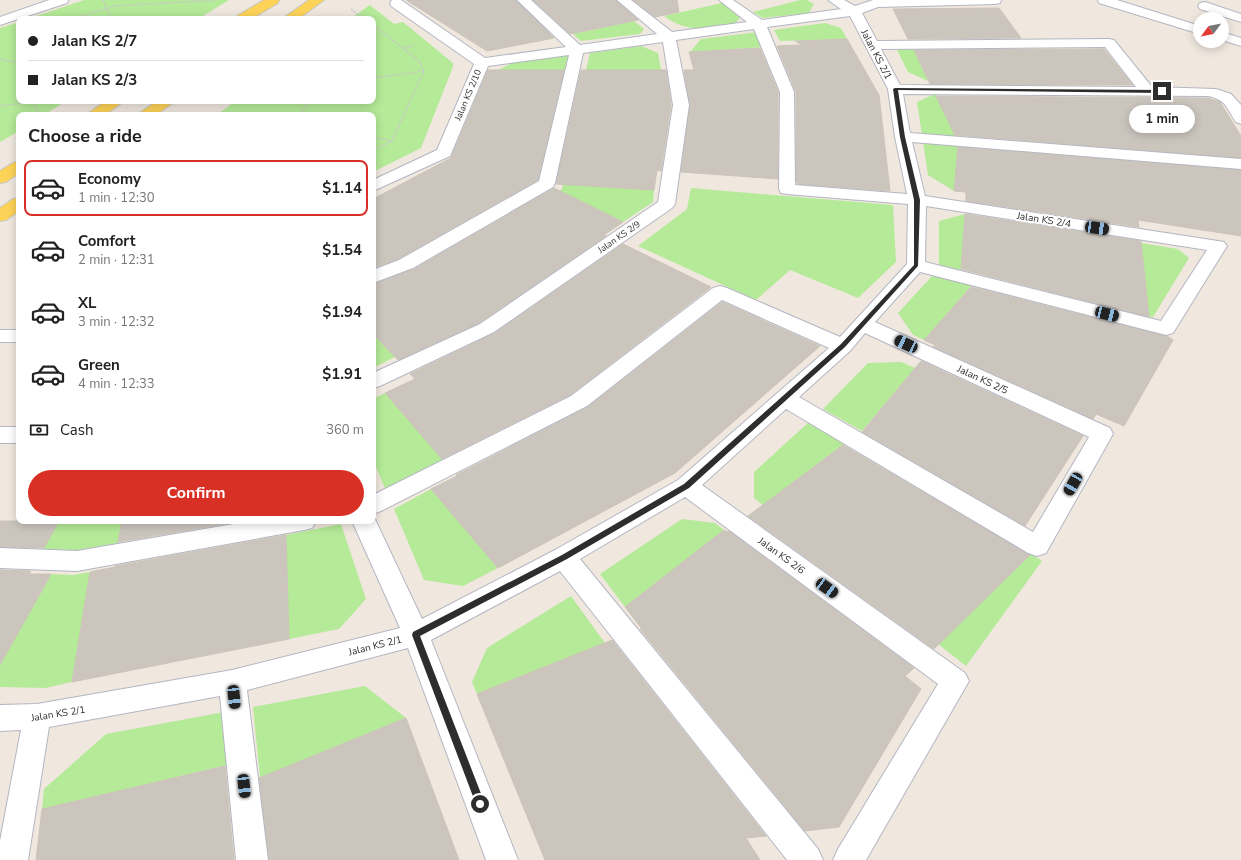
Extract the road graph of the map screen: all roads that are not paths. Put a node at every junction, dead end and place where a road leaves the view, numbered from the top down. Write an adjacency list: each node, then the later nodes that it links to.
1 (62, 0): 16 (street)
2 (273, 0): 13 (main road)
3 (318, 0): 14 (main road)
4 (523, 0): 23 (street)
5 (623, 0): 19 (street)
6 (725, 0): 17 (street)
7 (834, 0): 12 (street)
8 (994, 0): 12 (street)
9 (1104, 0): 18 (street)
10 (1215, 0): 15 (street)
11 (396, 3): 24 (street, Jalan KS 2/10)
12 (854, 11): 17 (street); 22 (street, Jalan KS 2/1)
13 (247, 16)
14 (294, 16)
15 (1241, 18)
16 (0, 21)
17 (760, 24): 19 (street); 37 (street, Jalan KS 2/4)
18 (1193, 28)
19 (669, 37): 23 (street); 46 (street, Jalan KS 2/9)
20 (1229, 38): 21 (street)
21 (1241, 42)
22 (872, 45): 25 (street, Jalan KS 2/1); 26 (street)
23 (577, 50): 24 (street); 41 (street)
24 (482, 63): 36 (street, Jalan KS 2/10)
25 (895, 89): 26 (street); 32 (street, Jalan KS 2/1)
26 (1147, 91): 31 (street)
27 (112, 104): 29 (main road)
28 (162, 104): 30 (main road)
29 (100, 112)
30 (150, 112)
31 (1241, 118)
32 (903, 137): 33 (street); 37 (street, Jalan KS 2/1)
33 (1241, 164)
34 (16, 168): 35 (main road)
35 (0, 178)
36 (376, 185)
37 (917, 200): 40 (street, Jalan KS 2/1); 40 (street, Jalan KS 2/4)
38 (16, 205): 39 (main road)
39 (0, 216)
40 (916, 265): 42 (street, Jalan KS 2/1)
41 (376, 276)
42 (864, 325): 45 (street, Jalan KS 2/1); 47 (street, Jalan KS 2/5)
43 (0, 336): 44 (street)
44 (16, 336)
45 (843, 346): 47 (street, Jalan KS 2/1); 51 (street)
46 (376, 380)
47 (785, 399): 50 (street, Jalan KS 2/1)
48 (0, 435): 49 (street)
49 (16, 435)
50 (686, 486): 54 (street, Jalan KS 2/1); 64 (street, Jalan KS 2/6)
51 (376, 503)
52 (287, 524): 55 (street)
53 (365, 524): 56 (street)
54 (564, 557): 56 (street, Jalan KS 2/1); 63 (street)
55 (0, 558)
56 (416, 635): 57 (street, Jalan KS 2/1); 62 (street)
57 (232, 682): 58 (street, Jalan KS 2/1); 61 (street)
58 (37, 717): 59 (street, Jalan KS 2/1); 60 (street)
59 (0, 718)
60 (12, 860)
61 (252, 860)
62 (502, 860)
63 (807, 860)
64 (849, 860)

